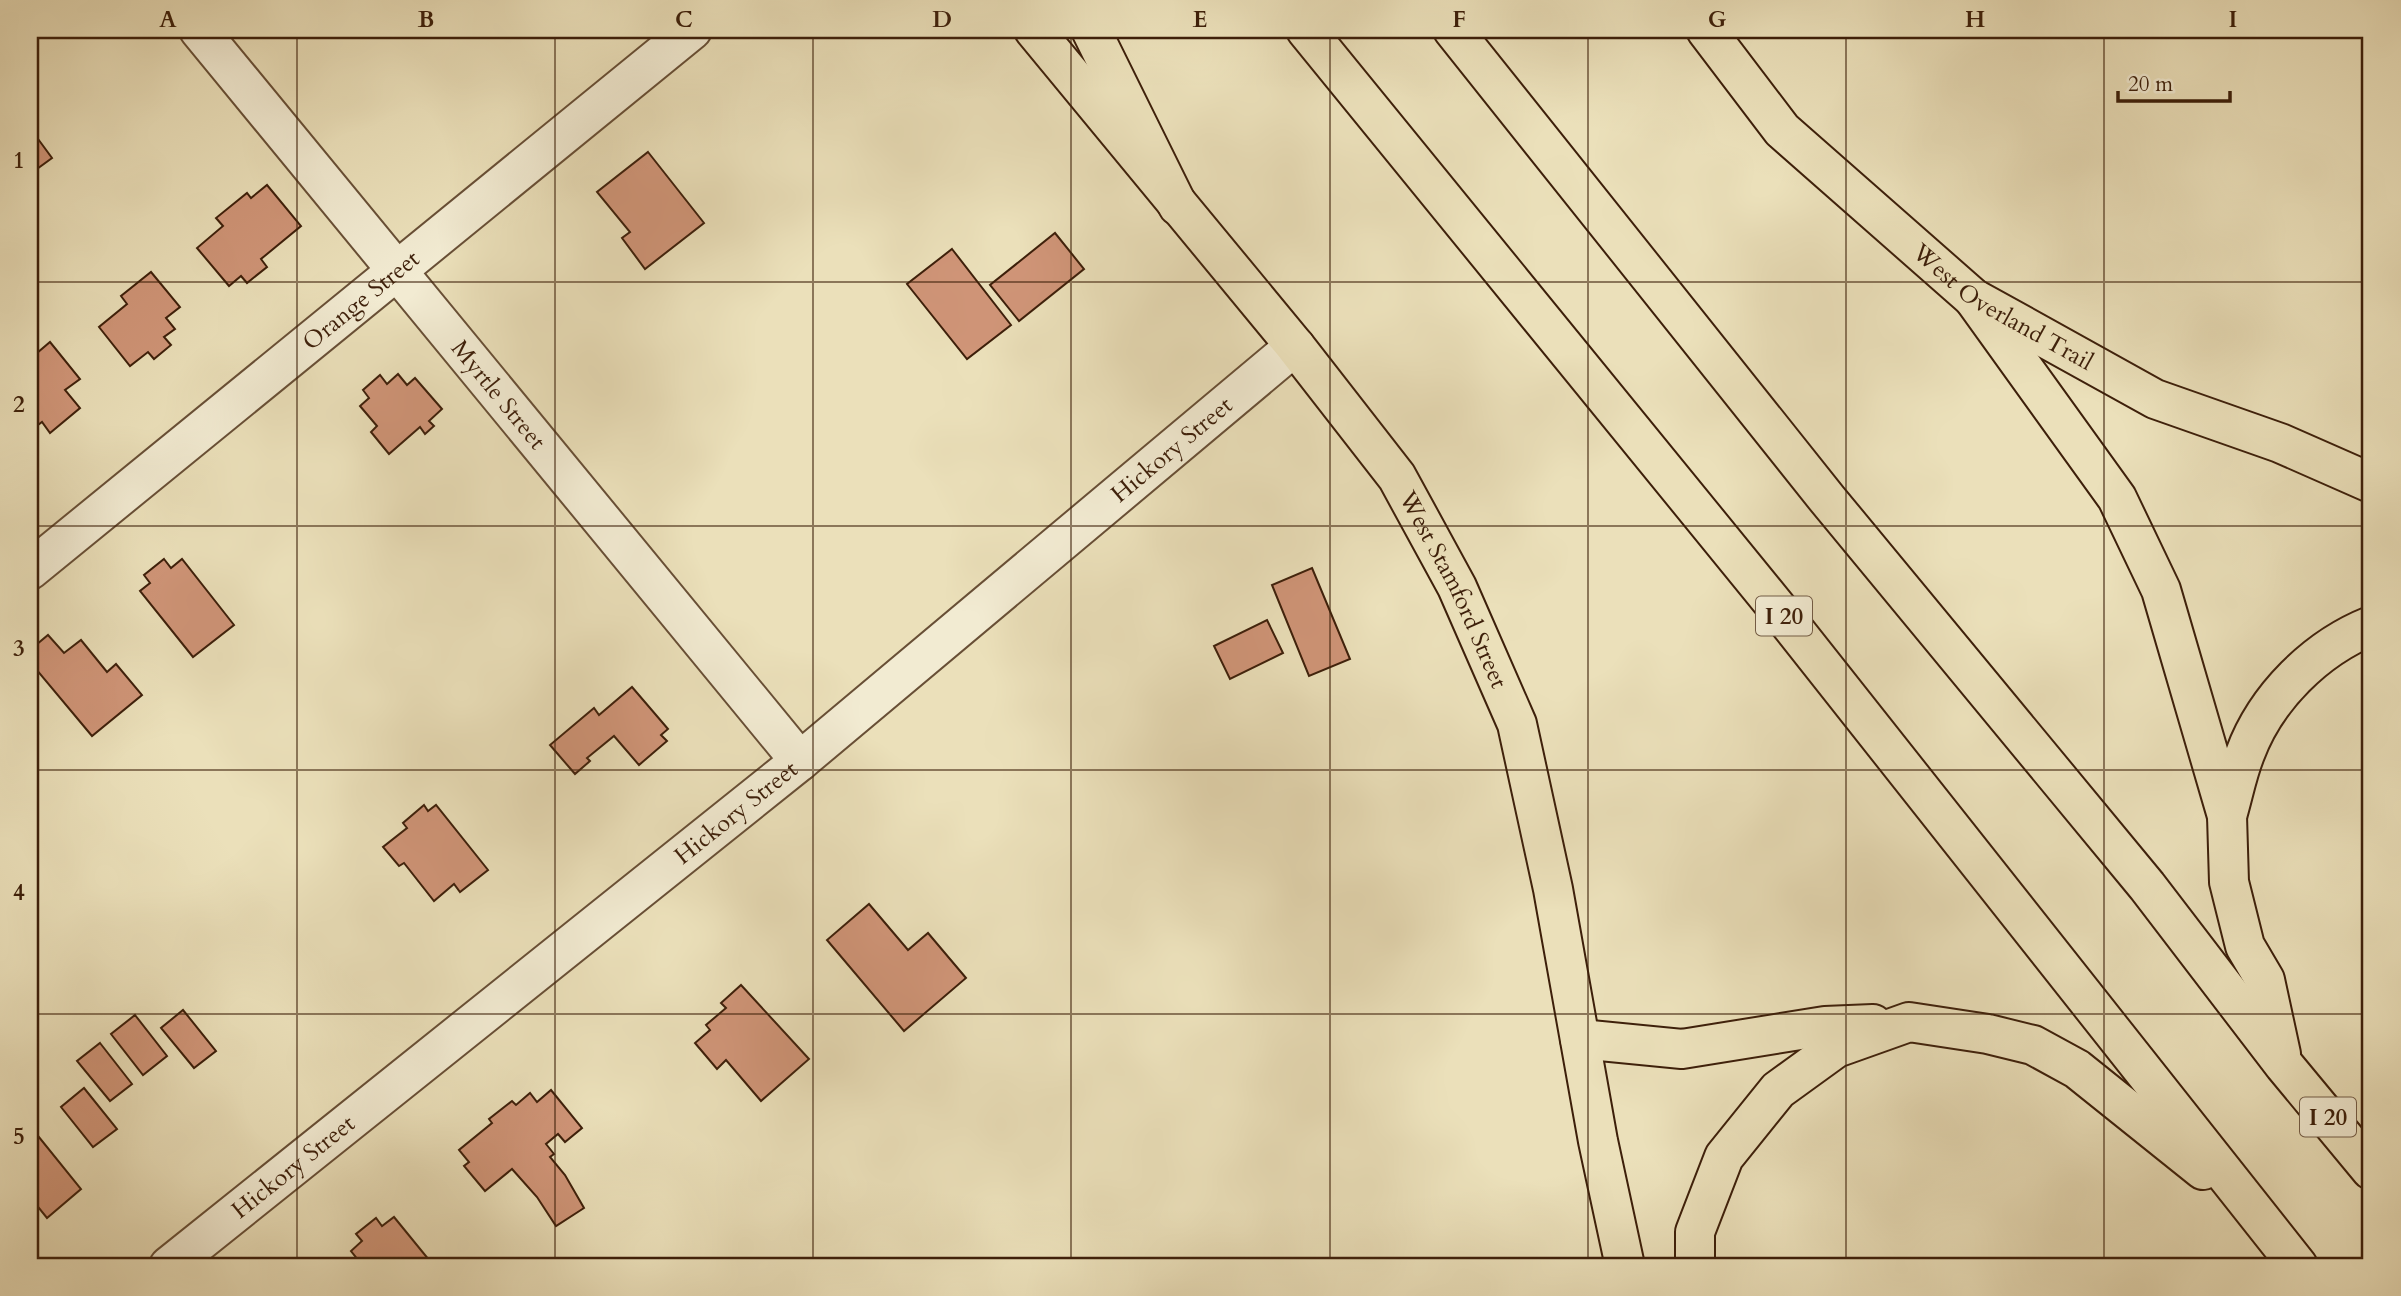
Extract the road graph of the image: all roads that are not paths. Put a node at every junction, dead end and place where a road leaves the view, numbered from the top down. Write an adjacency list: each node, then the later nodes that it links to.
1 (199, 30): 9 (street, Myrtle Street)
2 (692, 30): 9 (street, Orange Street)
3 (1034, 30): 8 (main road, West Stamford Street)
4 (1091, 30): 8 (main road)
5 (1306, 30): 21 (main road, I 20)
6 (1453, 30): 19 (main road, I 20)
7 (1706, 30): 10 (main road, West Overland Trail)
8 (1178, 206): 11 (main road, West Stamford Street)
9 (397, 272): 13 (street, Orange Street); 15 (street, Myrtle Street)
10 (1973, 298): 12 (main road, West Overland Trail); 16 (main road)
11 (1295, 346): 15 (street, Hickory Street); 18 (main road, West Stamford Street)
12 (2371, 483)
13 (30, 570)
14 (2371, 626): 16 (main road)
15 (800, 761): 22 (street, Hickory Street)
16 (2227, 816): 19 (main road)
17 (1909, 1022): 18 (main road); 21 (main road); 24 (main road)
18 (1580, 1039): 23 (main road, West Stamford Street)
19 (2284, 1065): 20 (main road, I 20)
20 (2371, 1170)
21 (2253, 1209): 25 (main road, I 20)
22 (169, 1266)
23 (1625, 1266)
24 (1695, 1266)
25 (2298, 1266)

